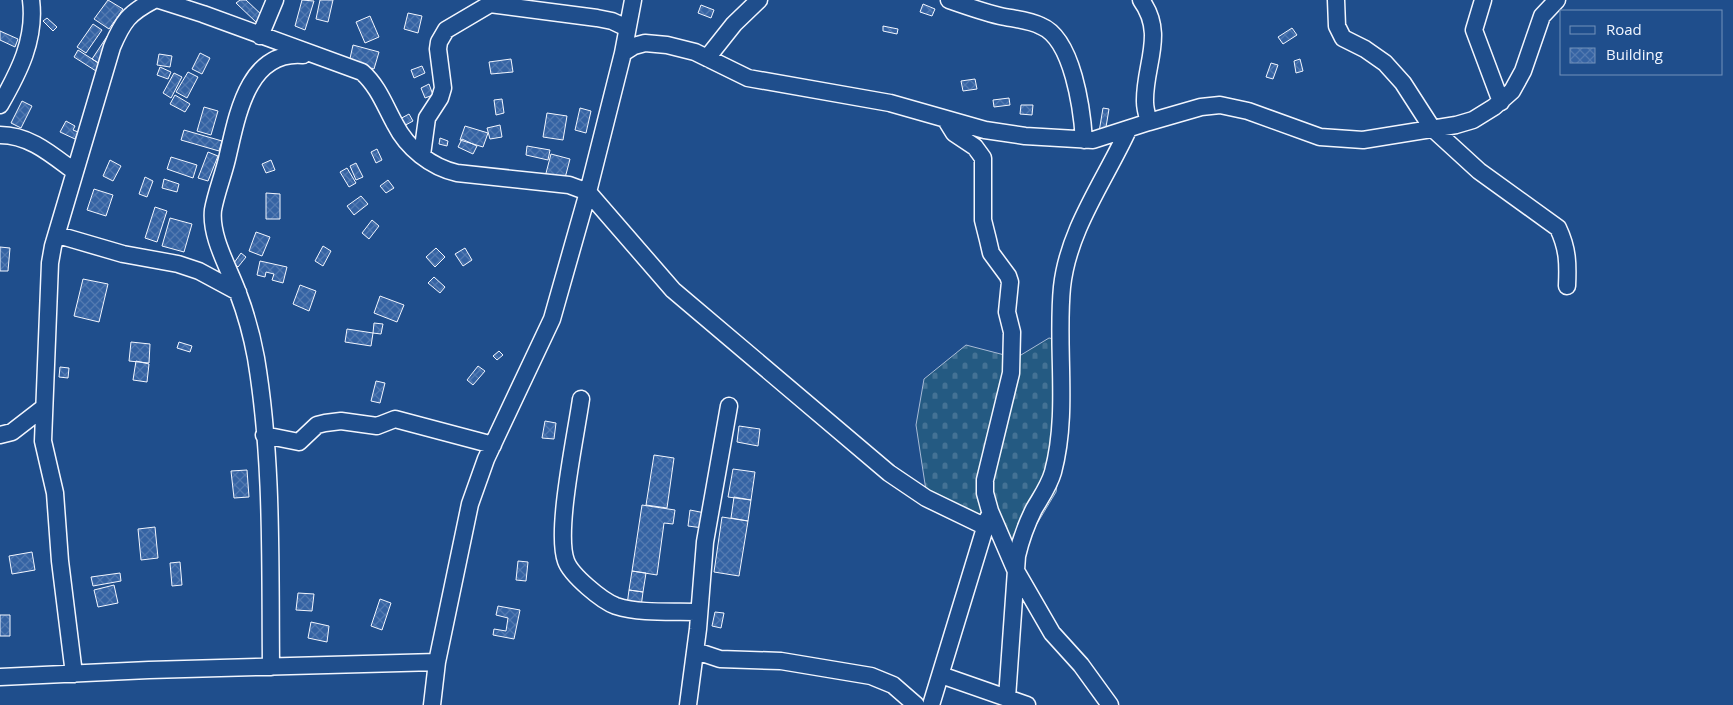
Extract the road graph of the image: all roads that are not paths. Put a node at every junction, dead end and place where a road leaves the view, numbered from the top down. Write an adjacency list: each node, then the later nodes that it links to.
1 (31, 0): 19 (street)
2 (154, 0): 27 (street)
3 (159, 0): 14 (street)
4 (275, 0): 14 (street)
5 (633, 0): 13 (street)
6 (759, 0): 17 (street)
7 (949, 0): 25 (street)
8 (1141, 0): 21 (street)
9 (1336, 0): 22 (street)
10 (1483, 0): 18 (street)
11 (1557, 0): 18 (street)
12 (486, 2): 13 (street); 26 (street)
13 (627, 28): 15 (street)
14 (260, 36): 16 (street)
15 (623, 52): 17 (street); 28 (street)
16 (318, 56): 26 (street); 31 (street)
17 (707, 58): 20 (street)
18 (1500, 102): 22 (street)
19 (0, 105)
20 (946, 120): 25 (street); 38 (street)
21 (1149, 122): 22 (street); 23 (street)
22 (1432, 128): 30 (street)
23 (1128, 130): 25 (street); 40 (street)
24 (0, 135): 27 (street)
25 (1084, 140)
26 (422, 155): 28 (street)
27 (75, 172): 29 (street)
28 (588, 192): 37 (street); 39 (street)
29 (58, 235): 31 (street); 34 (street)
30 (1567, 286)
31 (238, 292): 36 (street)
32 (581, 400): 41 (street)
33 (729, 406): 41 (street)
34 (43, 408): 35 (street); 45 (street)
35 (0, 435)
36 (264, 435): 37 (street); 44 (street)
37 (493, 445): 43 (street)
38 (990, 511): 39 (street); 40 (street)
39 (986, 527): 46 (street)
40 (1015, 569): 48 (street); 54 (street)
41 (699, 612): 42 (street)
42 (696, 651): 50 (street); 51 (street)
43 (437, 662): 44 (street); 49 (street)
44 (271, 667): 45 (street)
45 (74, 674): 47 (street)
46 (941, 675): 48 (street); 52 (street)
47 (0, 677)
48 (1007, 698): 53 (street)
49 (432, 705)
50 (688, 705)
51 (916, 705)
52 (931, 705)
53 (1027, 705)
54 (1110, 705)

